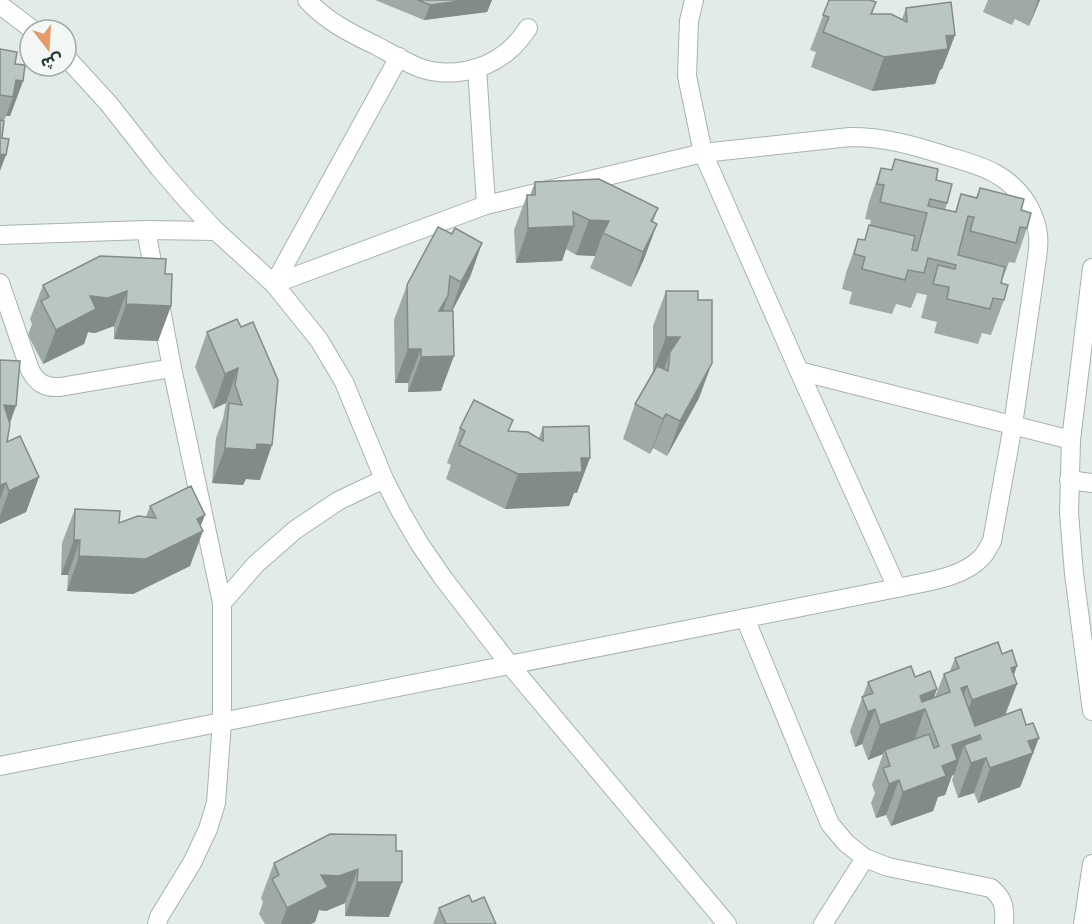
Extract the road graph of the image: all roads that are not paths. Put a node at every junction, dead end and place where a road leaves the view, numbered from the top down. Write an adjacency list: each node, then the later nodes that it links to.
1 (307, 0): 6 (street)
2 (694, 0): 9 (street)
3 (0, 5): 4 (street)
4 (18, 19)
5 (528, 28): 7 (street)
6 (399, 57): 7 (street); 16 (street)
7 (477, 68): 10 (street)
8 (78, 70): 12 (street)
9 (703, 153): 10 (street); 18 (street); 19 (street)
10 (486, 205): 16 (street)
11 (146, 230): 12 (street); 13 (street); 17 (street)
12 (216, 231): 16 (street)
13 (0, 235)
14 (1092, 267): 20 (street)
15 (0, 284): 17 (street)
16 (274, 284): 21 (street)
17 (172, 368): 25 (street)
18 (799, 371): 19 (street); 24 (street)
19 (1013, 425): 20 (street); 24 (street)
20 (1071, 440): 22 (street)
21 (384, 478): 25 (street); 27 (street)
22 (1069, 480): 23 (street); 28 (street)
23 (1092, 483)
24 (897, 588): 26 (street)
25 (222, 603): 29 (street)
26 (745, 618): 27 (street); 31 (street)
27 (510, 665): 29 (street); 34 (street)
28 (1092, 711)
29 (222, 722): 30 (street); 33 (street)
30 (0, 766)
31 (865, 858): 35 (street); 36 (street)
32 (1092, 864): 37 (street)
33 (157, 924)
34 (727, 924)
35 (823, 924)
36 (1004, 924)
37 (1083, 924)

